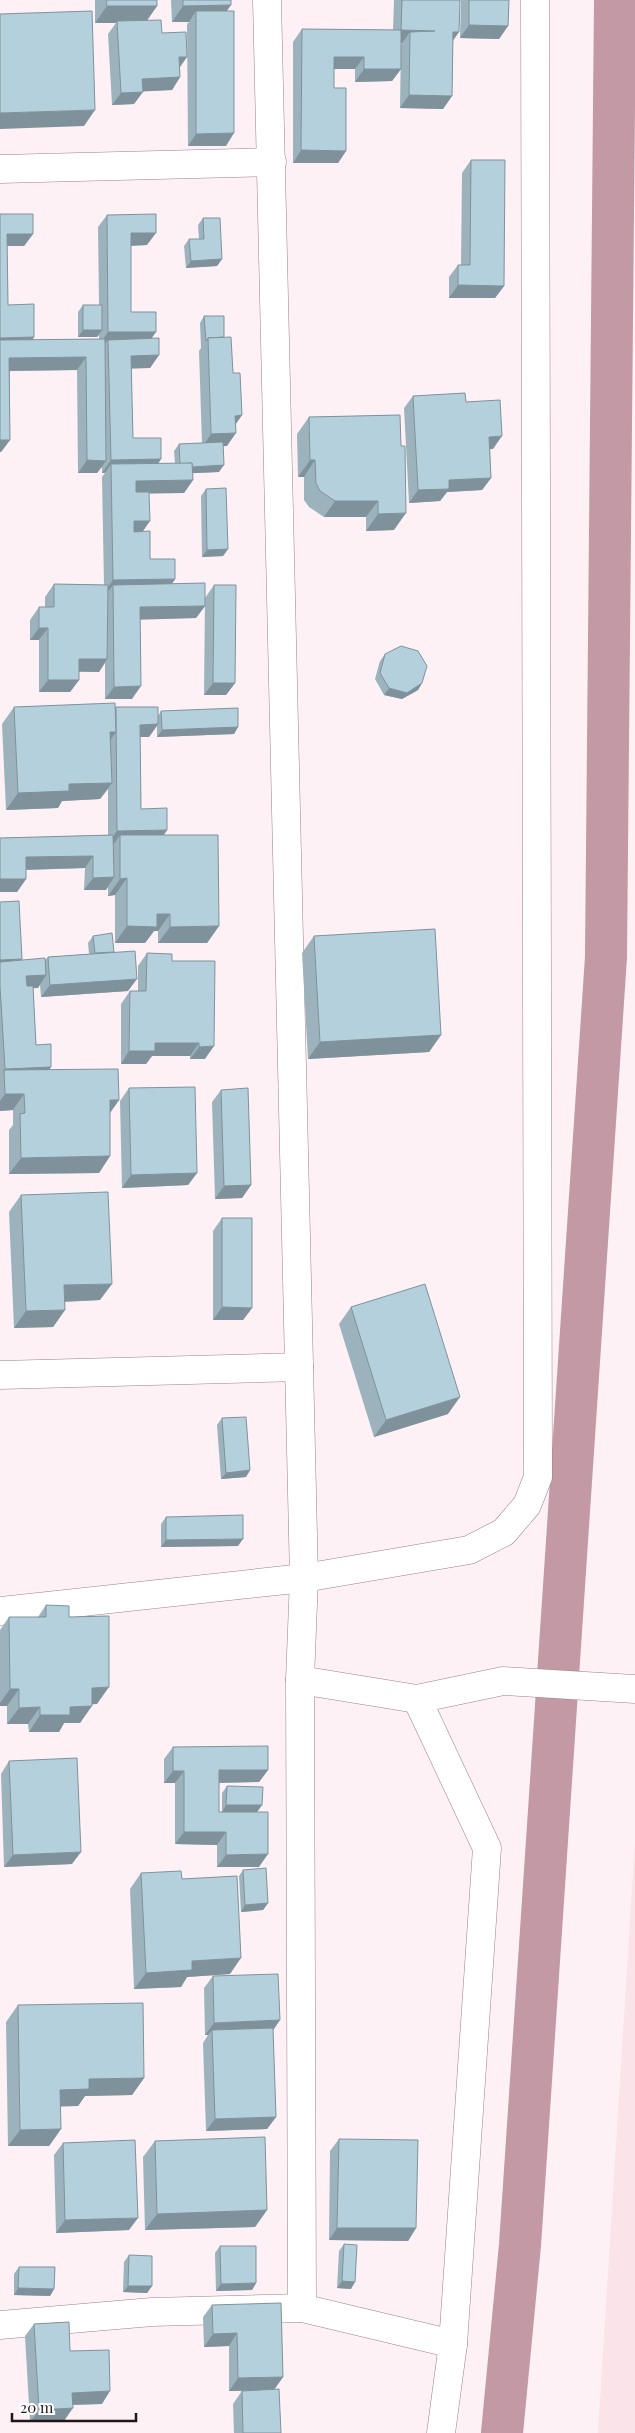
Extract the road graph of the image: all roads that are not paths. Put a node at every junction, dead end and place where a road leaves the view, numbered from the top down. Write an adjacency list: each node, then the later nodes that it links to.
1 (268, 0): 3 (street)
2 (535, 0): 7 (street)
3 (272, 162): 4 (street); 5 (street)
4 (0, 170)
5 (299, 1367): 6 (street); 7 (street)
6 (0, 1375)
7 (304, 1578): 8 (street); 9 (street)
8 (0, 1611)
9 (300, 1680): 11 (street); 12 (street)
10 (635, 1689): 11 (street)
11 (417, 1700): 14 (street)
12 (302, 2308): 13 (street); 14 (street)
13 (0, 2325)
14 (454, 2344): 15 (street)
15 (441, 2433)

